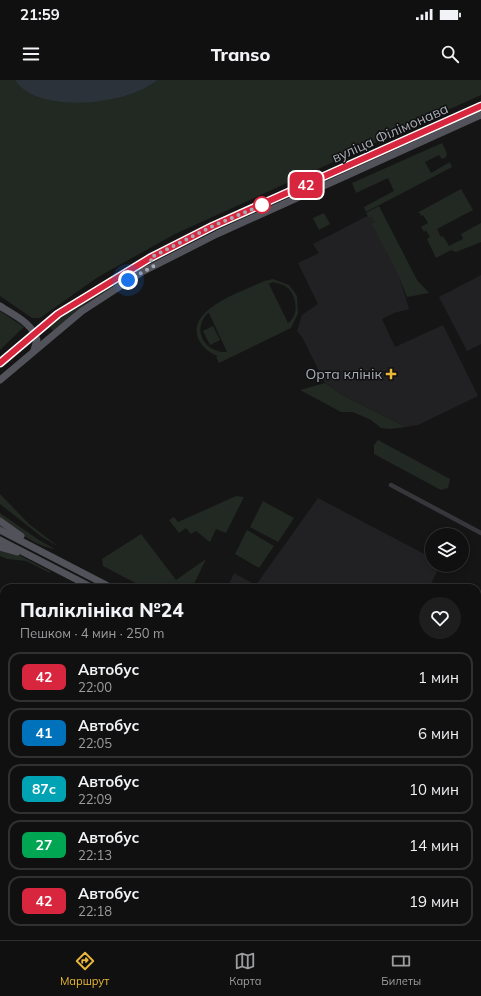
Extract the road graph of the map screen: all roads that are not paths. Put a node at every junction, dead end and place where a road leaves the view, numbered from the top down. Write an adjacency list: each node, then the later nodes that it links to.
1 (481, 106): 2 (main road, вуліца Філімонава)
2 (470, 111): 4 (main road); 5 (main road, вуліца Філімонава)
3 (481, 115): 4 (main road, вуліца Філімонава)
4 (473, 119): 6 (main road, вуліца Філімонава)
5 (380, 152): 6 (main road); 7 (main road, вуліца Філімонава)
6 (383, 159): 8 (main road, вуліца Філімонава)
7 (331, 173): 8 (main road); 9 (main road, вуліца Філімонава)
8 (335, 181): 10 (main road, вуліца Філімонава)
9 (150, 258): 10 (main road); 12 (main road, вуліца Філімонава)
10 (154, 266): 13 (main road, вуліца Філімонава)
11 (0, 306): 12 (main road)
12 (35, 333): 13 (main road); 14 (main road, вуліца Філімонава)
13 (33, 352): 15 (main road, вуліца Філімонава)
14 (0, 364)
15 (0, 380)
16 (391, 485): 19 (street)
17 (0, 521): 22 (main road)
18 (0, 530): 22 (main road)
19 (481, 533)
20 (0, 540): 23 (main road)
21 (0, 548): 23 (main road)
22 (42, 551): 25 (main road)
23 (30, 556): 24 (main road)
24 (86, 584)
25 (104, 584)

